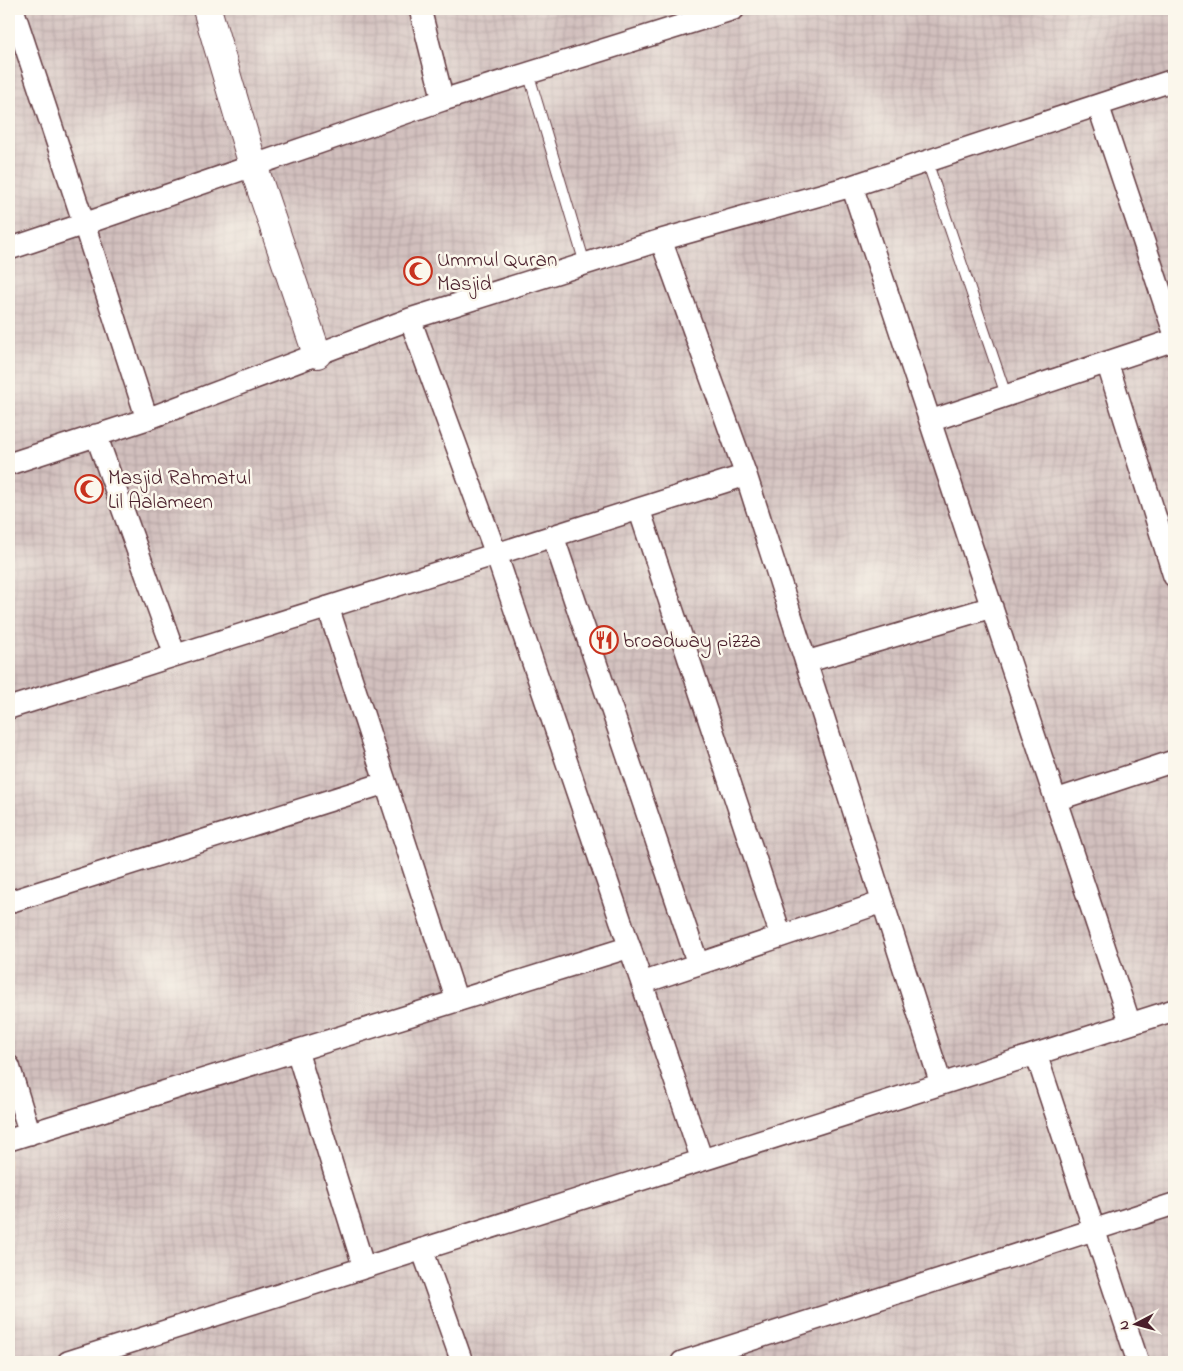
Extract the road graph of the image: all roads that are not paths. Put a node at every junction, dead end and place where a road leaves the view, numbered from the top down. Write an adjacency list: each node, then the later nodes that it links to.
1 (13, 9): 5 (street)
2 (208, 9): 11 (street)
3 (420, 9): 8 (street)
4 (734, 9): 6 (street)
5 (17, 49): 13 (street)
6 (528, 72): 8 (street); 16 (lane)
7 (1174, 80): 9 (street)
8 (443, 100): 11 (street)
9 (1098, 105): 10 (street); 18 (street)
10 (928, 161): 12 (street); 22 (lane)
11 (253, 164): 13 (street); 20 (street)
12 (852, 186): 14 (street); 24 (street)
13 (84, 224): 15 (street); 23 (street)
14 (661, 240): 16 (street); 27 (street)
15 (9, 249)
16 (585, 264): 17 (street)
17 (410, 319): 20 (street); 30 (street)
18 (1174, 332)
19 (1174, 340): 21 (street)
20 (317, 354): 23 (street)
21 (1107, 362): 22 (street); 31 (street)
22 (1006, 395): 24 (street)
23 (147, 418): 25 (street)
24 (930, 421): 33 (street)
25 (96, 435): 26 (street); 34 (street)
26 (9, 464)
27 (746, 475): 28 (street); 35 (street)
28 (639, 509): 29 (street); 42 (street)
29 (553, 536): 30 (street); 44 (street)
30 (496, 554): 32 (street); 43 (street)
31 (1174, 576)
32 (328, 607): 34 (street); 38 (street)
33 (992, 608): 35 (street); 39 (street)
34 (175, 655): 36 (street)
35 (806, 662): 41 (street)
36 (9, 708)
37 (1174, 761): 39 (street)
38 (385, 783): 40 (street); 46 (street)
39 (1056, 800): 48 (street)
40 (9, 902)
41 (883, 902): 42 (street); 52 (street)
42 (781, 936): 44 (street)
43 (630, 947): 45 (street); 46 (street)
44 (698, 964): 45 (street)
45 (642, 983): 55 (street)
46 (457, 1001): 49 (street)
47 (1174, 1010): 48 (street)
48 (1130, 1024): 50 (street)
49 (297, 1051): 53 (street); 59 (street)
50 (1036, 1054): 52 (street); 57 (street)
51 (9, 1066): 53 (street)
52 (941, 1084): 55 (street)
53 (30, 1134): 54 (street)
54 (9, 1140)
55 (702, 1160): 58 (street)
56 (1174, 1204): 57 (street)
57 (1094, 1230): 63 (street); 64 (street)
58 (422, 1249): 59 (street); 62 (street)
59 (364, 1268): 60 (street)
60 (116, 1355): 61 (street)
61 (68, 1362)
62 (462, 1362)
63 (682, 1362)
64 (1138, 1362)

